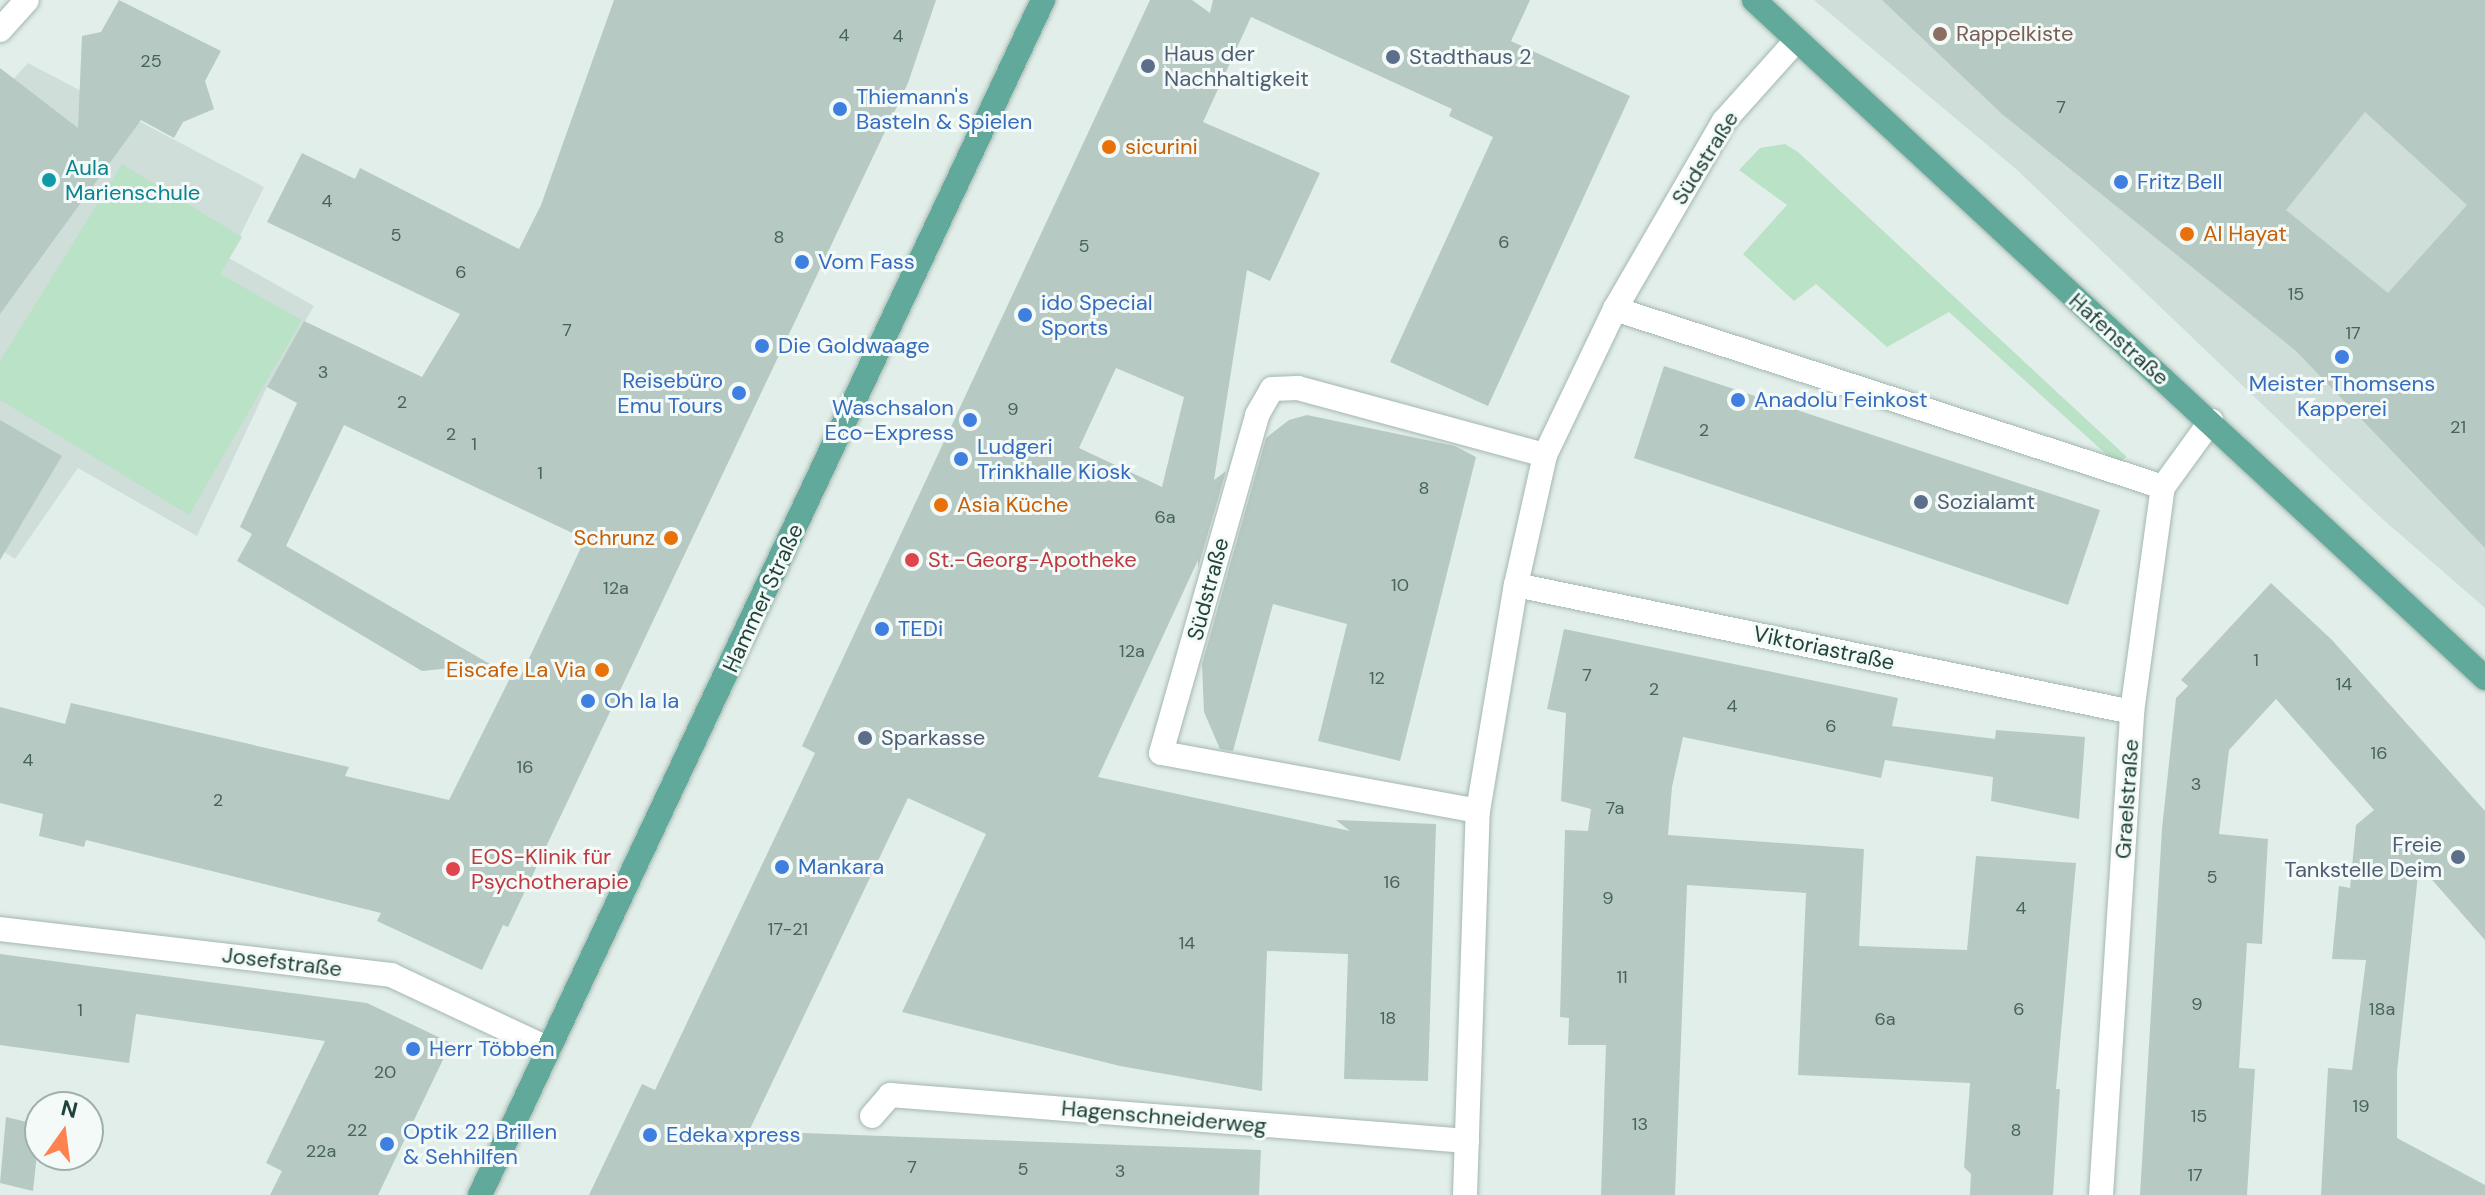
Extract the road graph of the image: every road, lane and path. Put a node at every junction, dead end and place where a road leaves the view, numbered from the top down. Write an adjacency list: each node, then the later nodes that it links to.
1 (27, 0): 4 (street)
2 (1043, 0): 15 (main road, Hammer Straße)
3 (1754, 0): 5 (main road, Hafenstraße)
4 (0, 30)
5 (1794, 43): 6 (street, Südstraße); 7 (main road, Hafenstraße)
6 (1615, 309): 8 (street, Südstraße); 9 (street)
7 (2211, 421): 9 (street, Graelstraße); 11 (main road, Hafenstraße)
8 (1545, 455): 10 (street, Südstraße); 13 (street, Südstraße)
9 (2163, 487): 12 (street, Graelstraße)
10 (1516, 585): 12 (street, Viktoriastraße); 13 (street, Südstraße)
11 (2485, 678)
12 (2132, 712): 20 (street, Graelstraße)
13 (1478, 811): 17 (street, Südstraße)
14 (0, 929): 15 (street, Josefstraße)
15 (549, 1049): 18 (main road, Hammer Straße)
16 (872, 1116): 17 (street, Hagenschneiderweg)
17 (1467, 1141): 19 (street, Südstraße)
18 (480, 1195)
19 (1465, 1195)
20 (2101, 1195)

